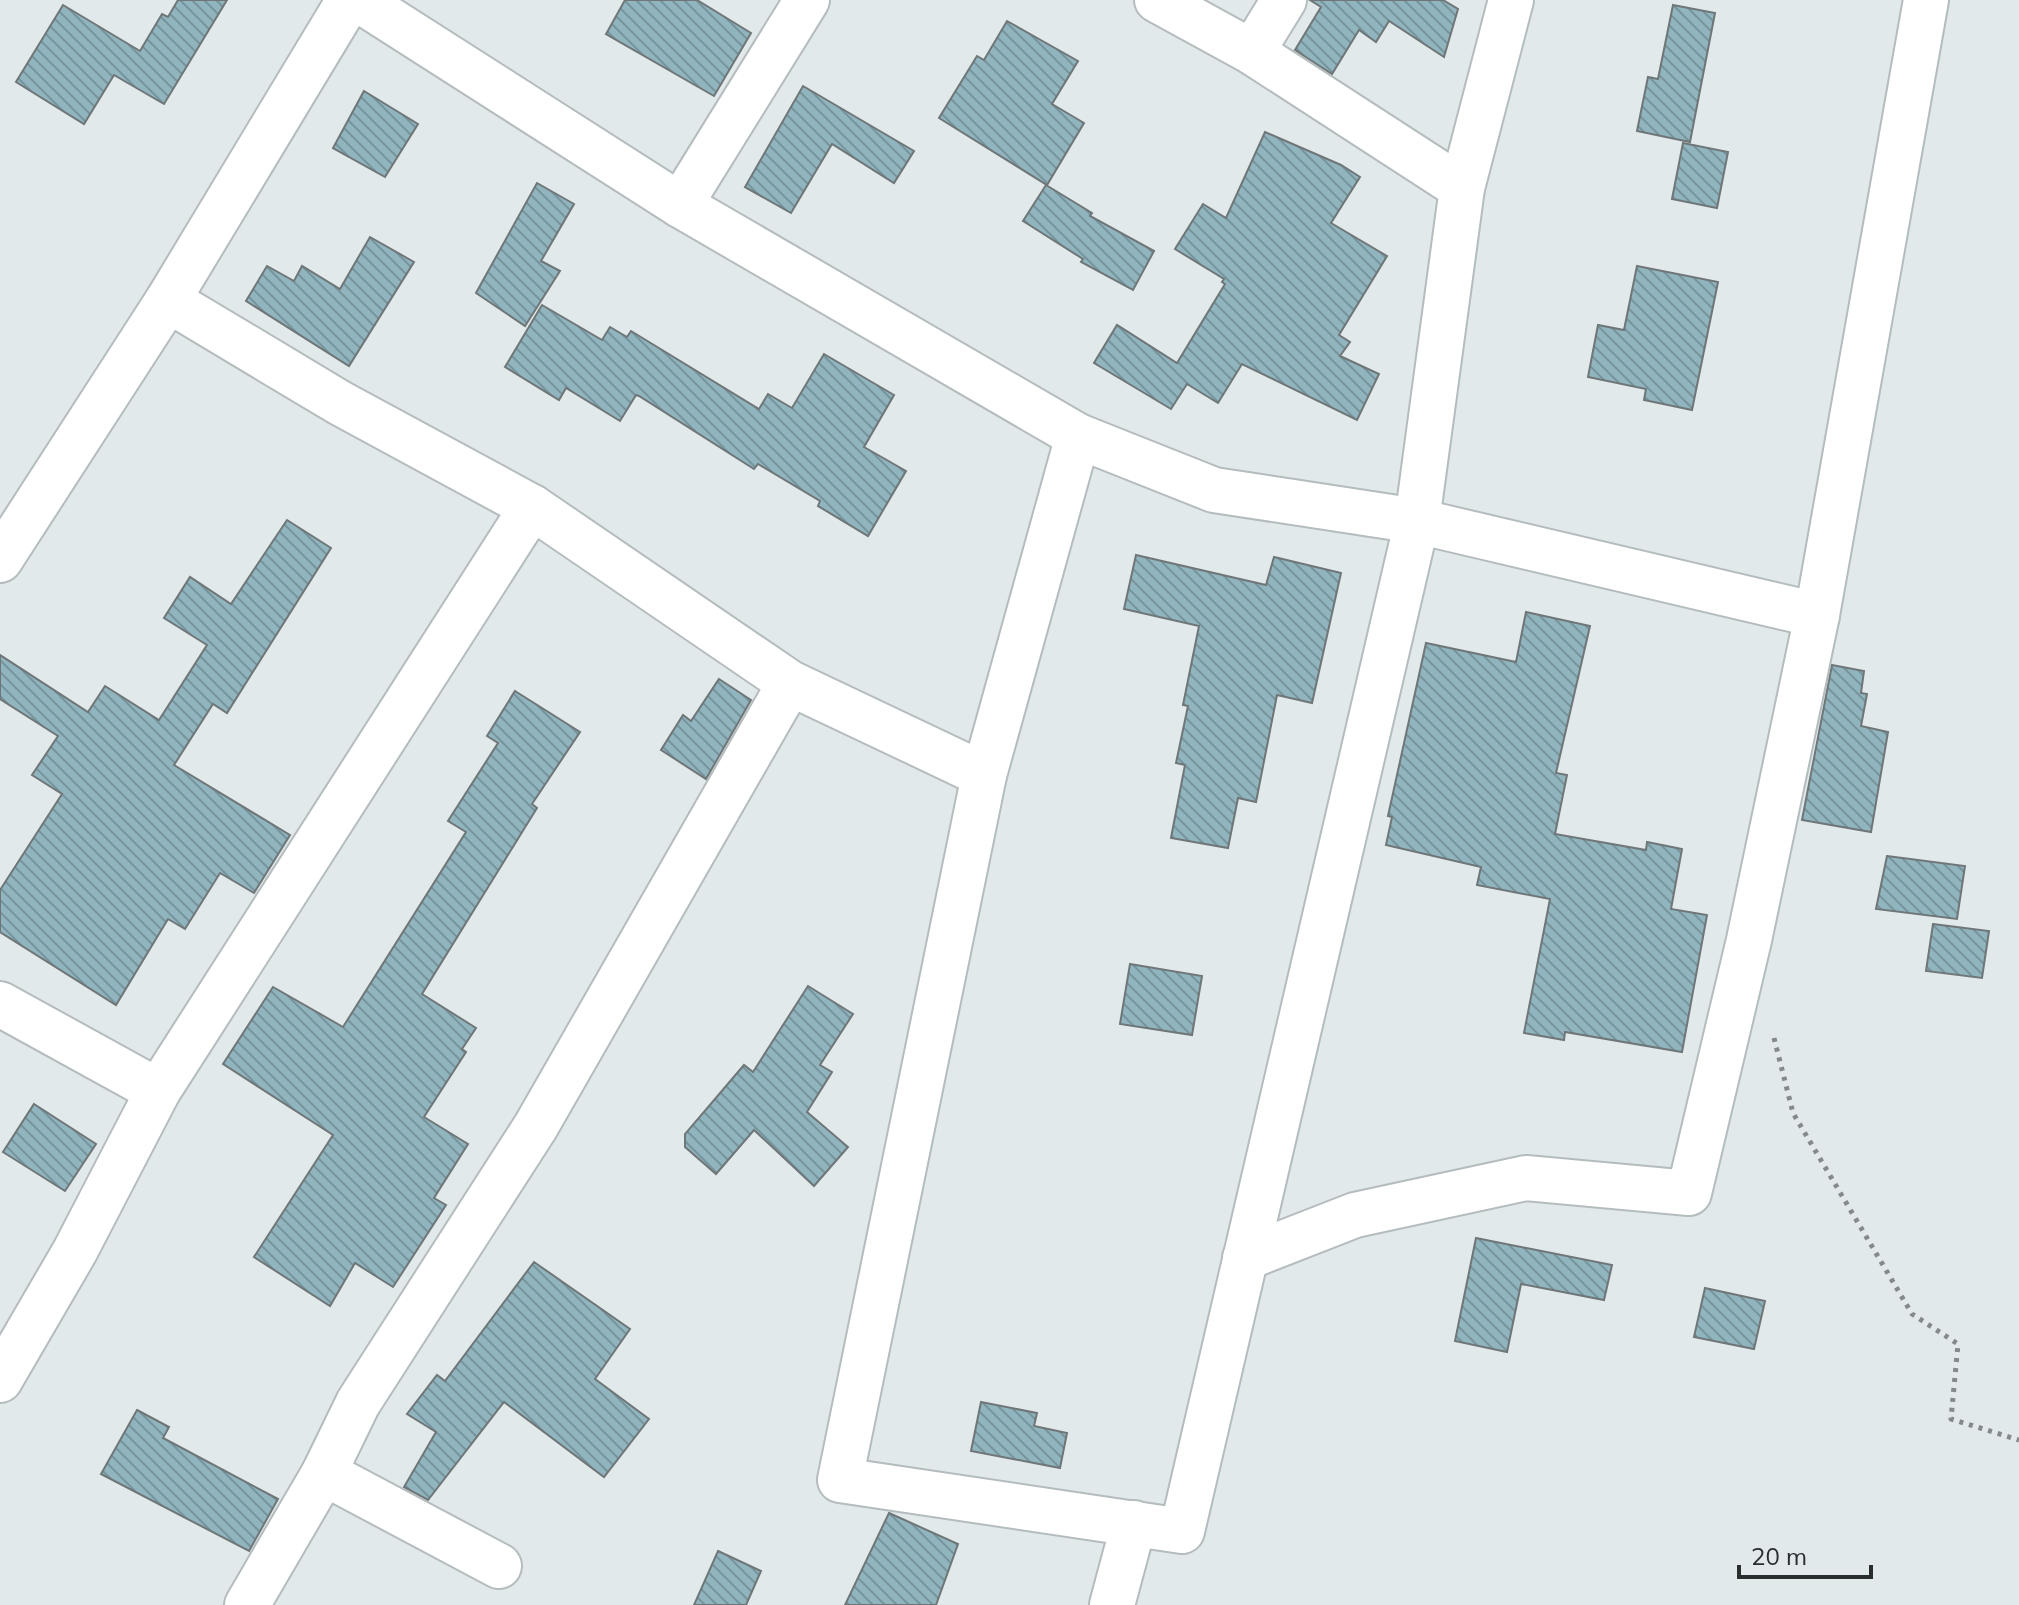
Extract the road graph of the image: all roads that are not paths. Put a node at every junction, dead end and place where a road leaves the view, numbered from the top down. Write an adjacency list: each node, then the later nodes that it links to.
1 (349, 0): 11 (street)
2 (359, 0): 10 (street)
3 (807, 0): 10 (street)
4 (1157, 0): 8 (street)
5 (1284, 0): 8 (street)
6 (1511, 0): 9 (street)
7 (1926, 0): 16 (street)
8 (1252, 52): 9 (street)
9 (1462, 188): 14 (street)
10 (680, 205): 12 (street)
11 (168, 300): 13 (street); 15 (street)
12 (1078, 436): 14 (street); 18 (street)
13 (532, 507): 17 (street); 20 (street)
14 (1417, 521): 16 (street); 21 (street)
15 (0, 560)
16 (1817, 615): 21 (street)
17 (790, 683): 18 (street); 23 (street)
18 (984, 775): 24 (street)
19 (0, 1004): 20 (street)
20 (158, 1091): 22 (street)
21 (1245, 1258): 24 (street)
22 (0, 1380)
23 (324, 1473): 25 (street); 26 (street)
24 (1134, 1523): 27 (street)
25 (499, 1566)
26 (247, 1605)
27 (1112, 1605)

